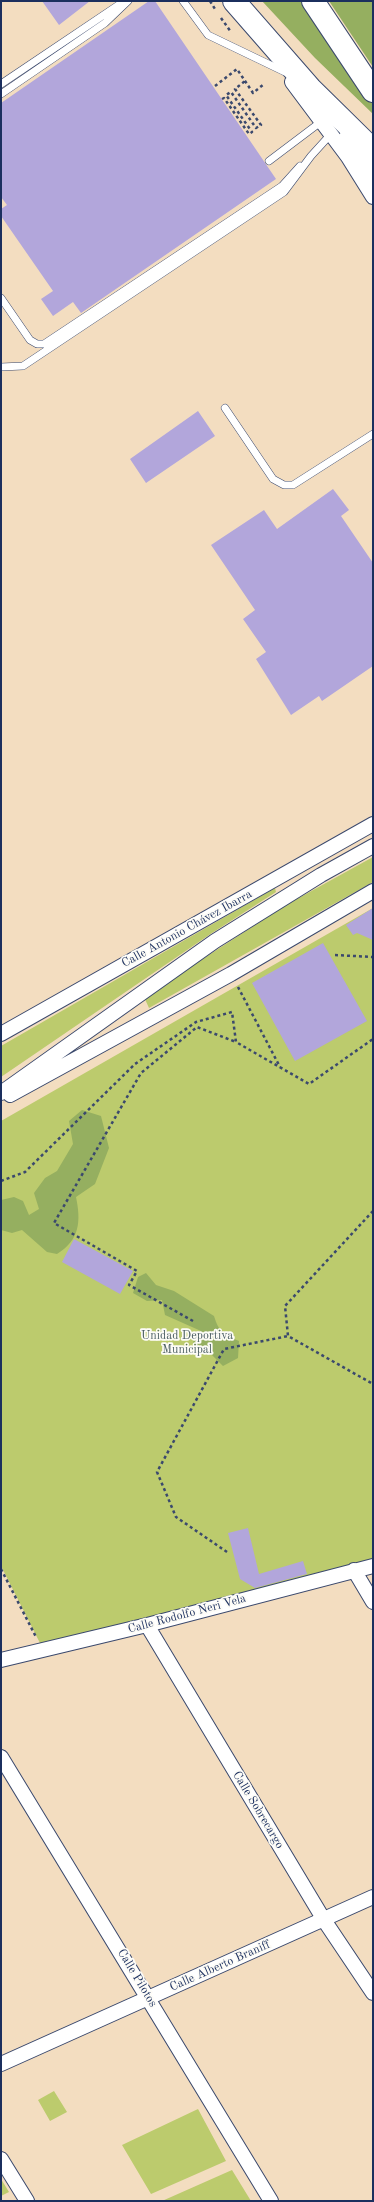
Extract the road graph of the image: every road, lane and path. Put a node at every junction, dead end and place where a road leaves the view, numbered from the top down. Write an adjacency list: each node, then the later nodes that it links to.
1 (124, 1): 8 (lane)
2 (128, 1): 13 (lane)
3 (183, 1): 6 (lane)
4 (233, 1): 6 (street); 11 (main road)
5 (313, 1): 12 (main road)
6 (285, 72): 15 (street)
7 (245, 82): 9 (path); 10 (path); 14 (path)
8 (1, 84)
9 (264, 84)
10 (215, 86)
11 (310, 88): 17 (main road); 20 (main road)
12 (373, 91)
13 (1, 94)
14 (222, 99)
15 (322, 121): 16 (street); 18 (lane)
16 (331, 134): 19 (lane); 21 (street)
17 (373, 150)
18 (269, 161)
19 (307, 162): 22 (lane); 23 (lane)
20 (373, 173)
21 (373, 197)
22 (1, 298)
23 (1, 367)
24 (226, 408): 25 (lane)
25 (373, 434)
26 (373, 824): 32 (street, Calle Antonio Chávez Ibarra)
27 (373, 846): 36 (street)
28 (373, 891): 31 (street)
29 (335, 955): 30 (path)
30 (373, 957)
31 (231, 974): 35 (path); 37 (street)
32 (1, 1034)
33 (373, 1039): 35 (path)
34 (236, 1042): 35 (path); 38 (path); 40 (path)
35 (280, 1067)
36 (1, 1092)
37 (1, 1100)
38 (1, 1181)
39 (373, 1212): 41 (path)
40 (193, 1321)
41 (288, 1336): 42 (path); 43 (path)
42 (373, 1384)
43 (227, 1552)
44 (373, 1566): 46 (street, Calle Rodolfo Neri Vela)
45 (1, 1569): 49 (path)
46 (354, 1570): 47 (street); 48 (street, Calle Rodolfo Neri Vela)
47 (373, 1602)
48 (147, 1625): 49 (street, Calle Rodolfo Neri Vela); 53 (street, Calle Sobrecargo)
49 (42, 1650): 50 (street, Calle Rodolfo Neri Vela)
50 (1, 1660)
51 (1, 1756): 55 (street, Calle Pilotos)
52 (373, 1897): 53 (street, Calle Alberto Braniff)
53 (324, 1920): 54 (street, Calle Sobrecargo); 55 (street, Calle Alberto Braniff)
54 (373, 1993)
55 (148, 1997): 56 (street, Calle Alberto Braniff); 59 (street, Calle Pilotos)
56 (1, 2064)
57 (1, 2159): 58 (street)
58 (27, 2201)
59 (271, 2201)

